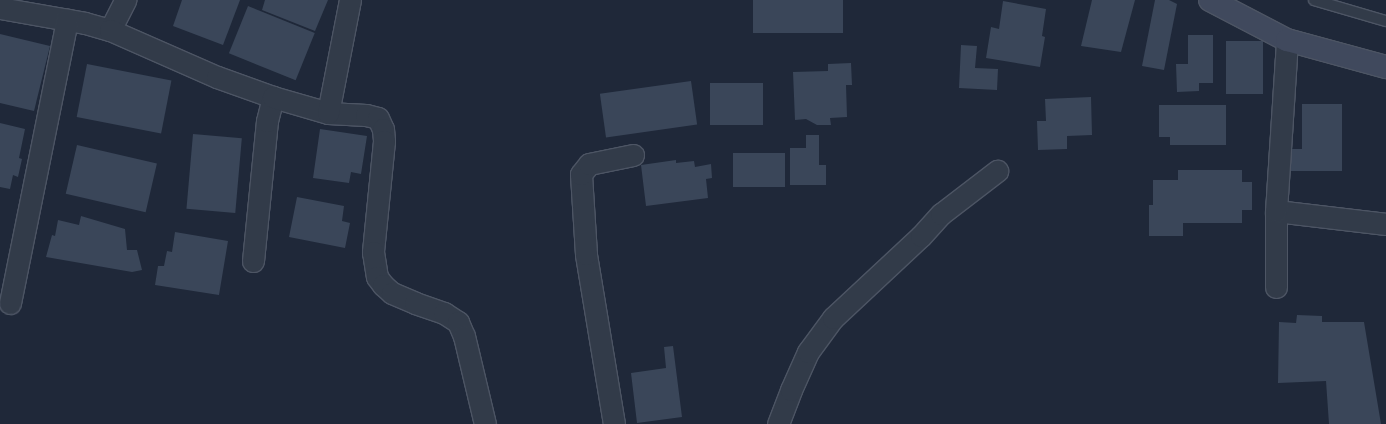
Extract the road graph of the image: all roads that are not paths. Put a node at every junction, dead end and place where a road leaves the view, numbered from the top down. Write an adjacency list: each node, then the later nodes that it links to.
1 (125, 0): 8 (street)
2 (350, 0): 12 (street)
3 (1210, 0): 9 (main road)
4 (1314, 0): 7 (lane)
5 (0, 8): 6 (street)
6 (67, 20): 8 (street); 19 (street)
7 (1386, 21)
8 (110, 30): 11 (street)
9 (1287, 40): 10 (main road); 15 (street)
10 (1386, 67)
11 (273, 97): 12 (street); 17 (street)
12 (328, 113): 20 (street)
13 (633, 155): 21 (street)
14 (997, 171): 22 (street)
15 (1276, 211): 16 (street); 18 (street)
16 (1386, 224)
17 (253, 261)
18 (1276, 287)
19 (10, 303)
20 (485, 424)
21 (614, 424)
22 (778, 424)

